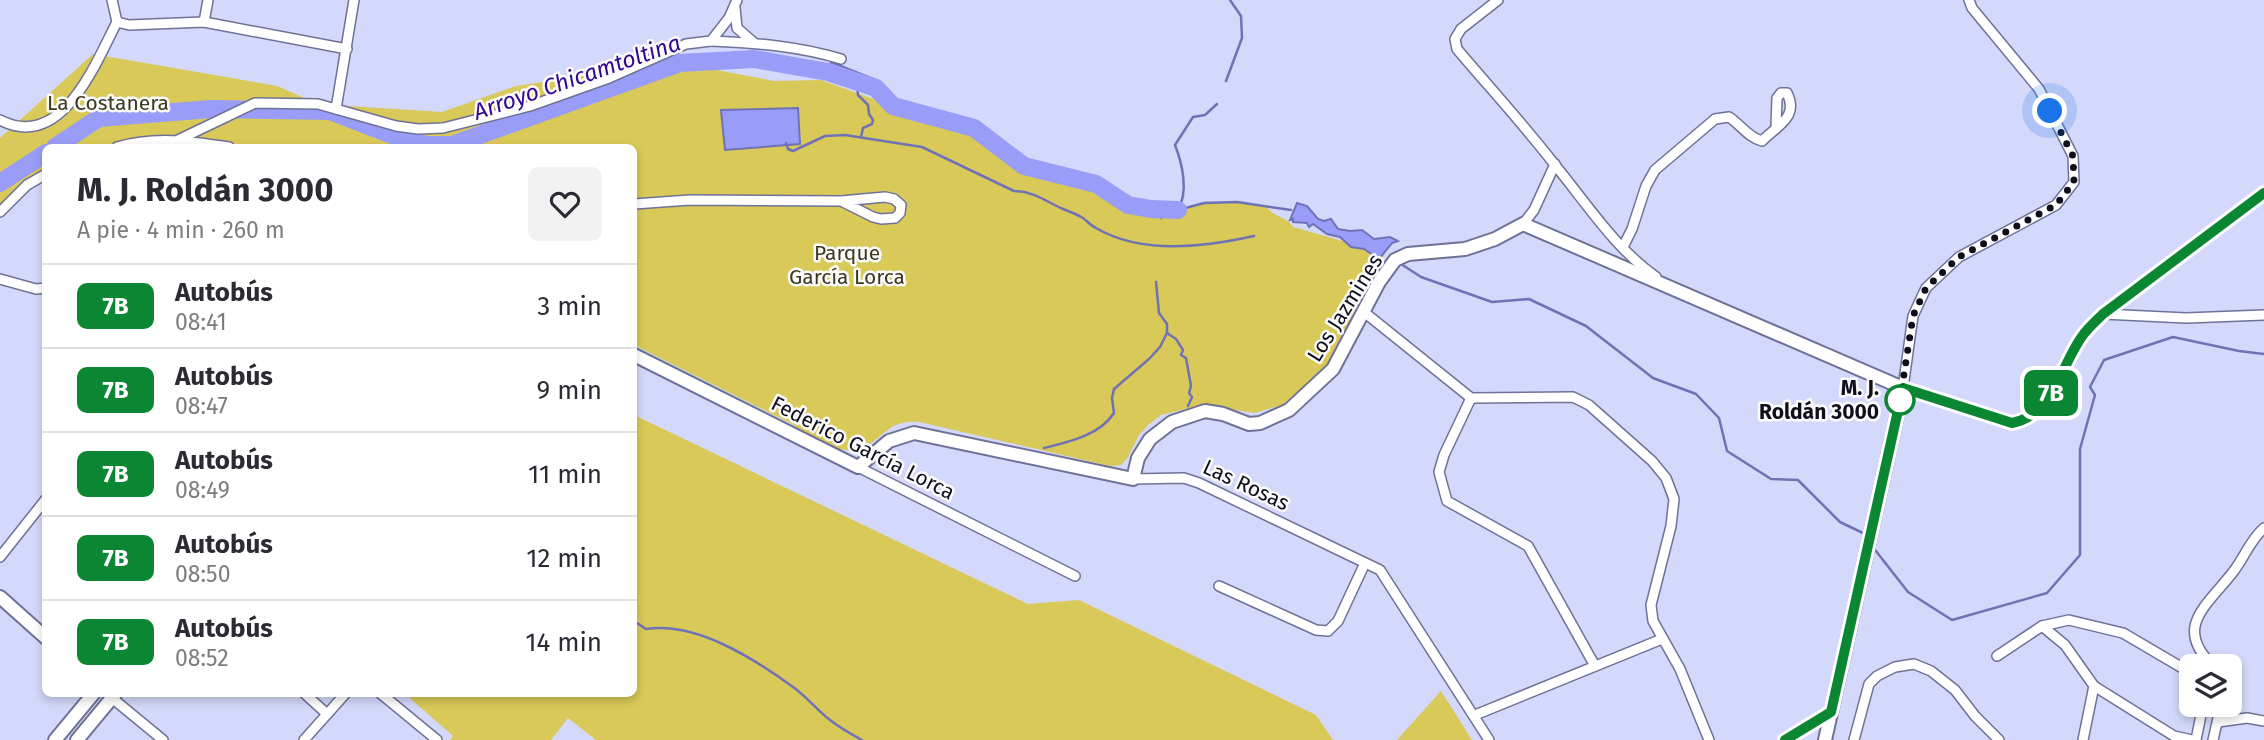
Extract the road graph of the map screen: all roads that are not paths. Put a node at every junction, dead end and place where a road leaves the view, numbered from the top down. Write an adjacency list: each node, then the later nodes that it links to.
1 (112, 0): 7 (street)
2 (208, 0): 8 (street)
3 (354, 0): 11 (street)
4 (1498, 0): 20 (street)
5 (1969, 0): 35 (street)
6 (736, 3): 9 (street); 10 (street)
7 (117, 22): 8 (street); 14 (street)
8 (204, 22): 11 (street)
9 (711, 41): 10 (street); 13 (street)
10 (754, 43): 12 (street)
11 (347, 49): 13 (street)
12 (841, 59)
13 (336, 109): 16 (street)
14 (0, 120)
15 (1776, 128): 27 (street)
16 (178, 140): 18 (street); 19 (street)
17 (127, 144): 18 (street)
18 (160, 144)
19 (207, 144)
20 (1555, 164): 26 (street); 27 (street)
21 (42, 176): 25 (street)
22 (2264, 193): 32 (street)
23 (841, 201): 23 (street); 24 (street)
24 (637, 204)
25 (0, 212)
26 (1523, 224): 30 (street); 31 (street, Los Jazmines)
27 (1623, 247): 30 (street)
28 (0, 279): 29 (street)
29 (42, 288)
30 (1679, 293): 35 (street)
31 (1364, 312): 36 (street); 38 (street, Los Jazmines)
32 (2103, 314): 33 (street); 35 (street)
33 (2264, 315)
34 (637, 356): 37 (street, Federico García Lorca)
35 (1903, 388): 60 (street)
36 (1471, 398): 48 (street); 51 (street)
37 (858, 467): 38 (street, Las Rosas); 43 (street, Federico García Lorca)
38 (1133, 478): 42 (street, Las Rosas)
39 (42, 504): 41 (street)
40 (2264, 528): 49 (street)
41 (0, 557)
42 (1366, 563): 44 (street); 62 (street, Las Rosas)
43 (1075, 576)
44 (1219, 586)
45 (0, 597): 47 (street)
46 (2042, 626): 50 (street); 52 (street); 53 (street)
47 (42, 634)
48 (1662, 639): 51 (street); 73 (street)
49 (2202, 654)
50 (1997, 656)
51 (1595, 666): 62 (street)
52 (2179, 667)
53 (2094, 686): 78 (street); 79 (street)
54 (91, 697): 67 (street)
55 (110, 697): 68 (street)
56 (114, 697): 69 (street)
57 (308, 697): 61 (street)
58 (342, 697): 61 (street)
59 (385, 697): 71 (street)
60 (1831, 712): 74 (street); 75 (street)
61 (327, 714): 70 (street)
62 (1475, 715): 72 (street, Las Rosas)
63 (2200, 717): 79 (street)
64 (2219, 717): 66 (street)
65 (2264, 721): 66 (street)
66 (2218, 722): 80 (street)
67 (55, 740)
68 (77, 740)
69 (163, 740)
70 (304, 740)
71 (437, 740)
72 (1489, 740)
73 (1709, 740)
74 (1785, 740)
75 (1825, 740)
76 (1854, 740): 77 (street)
77 (1999, 740)
78 (2083, 740)
79 (2194, 740)
80 (2213, 740)

